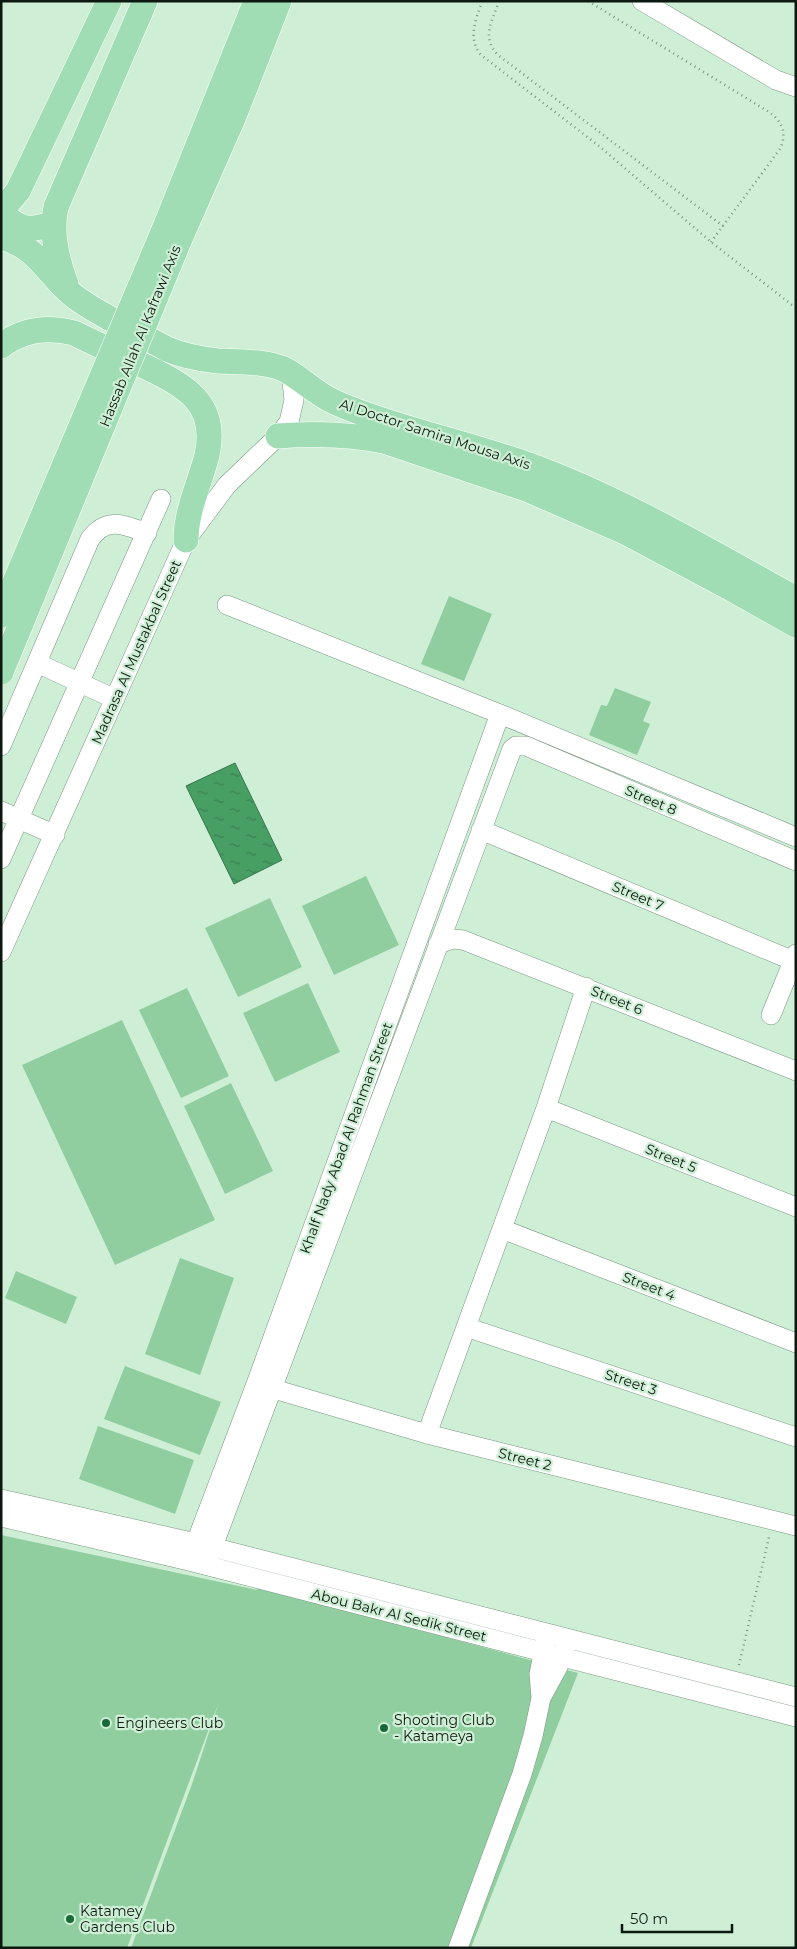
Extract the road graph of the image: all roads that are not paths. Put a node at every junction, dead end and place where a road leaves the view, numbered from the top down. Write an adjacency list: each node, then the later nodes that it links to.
1 (109, 1): 9 (main road)
2 (145, 1): 10 (main road)
3 (256, 1): 11 (main road, Hassab Allah Al Kafrawi Axis)
4 (279, 1): 11 (main road, Hassab Allah Al Kafrawi Axis)
5 (642, 1): 6 (street)
6 (776, 80): 7 (street); 8 (street)
7 (796, 87)
8 (796, 98)
9 (1, 212): 10 (main road)
10 (54, 223): 13 (main road)
11 (173, 233): 22 (main road, Hassab Allah Al Kafrawi Axis, bridge); 25 (main road, Hassab Allah Al Kafrawi Axis, bridge)
12 (1, 237): 13 (main road, Al Doctor Samira Mousa Axis)
13 (69, 291): 15 (main road, Al Doctor Samira Mousa Axis)
14 (1, 346): 19 (main road)
15 (291, 374): 16 (street, Madrasa Al Mustakbal Street); 20 (main road, Al Doctor Samira Mousa Axis)
16 (278, 436): 19 (street, Madrasa Al Mustakbal Street); 23 (main road, Al Doctor Samira Mousa Axis)
17 (161, 499): 18 (street)
18 (148, 533): 24 (street); 26 (street)
19 (186, 540): 27 (street, Madrasa Al Mustakbal Street)
20 (796, 599)
21 (227, 605): 28 (street)
22 (1, 615)
23 (796, 625)
24 (37, 663): 26 (street); 29 (street)
25 (1, 672)
26 (80, 683): 27 (street); 32 (street)
27 (115, 699): 34 (street, Madrasa Al Mustakbal Street)
28 (500, 714): 35 (street); 38 (street, Khalf Nady Abad Al Rahman Street)
29 (1, 746)
30 (510, 754): 33 (street, Khalf Nady Abad Al Rahman Street); 37 (street, Street 8)
31 (1, 812): 32 (street)
32 (19, 819): 34 (street); 36 (street)
33 (481, 830): 39 (street, Khalf Nady Abad Al Rahman Street); 41 (street, Street 7)
34 (55, 835): 40 (street, Madrasa Al Mustakbal Street)
35 (796, 837)
36 (1, 859)
37 (796, 861)
38 (424, 925): 39 (street); 50 (street, Khalf Nady Abad Al Rahman Street)
39 (440, 938): 42 (street, Street 6); 50 (street, Khalf Nady Abad Al Rahman Street)
40 (1, 952)
41 (795, 959): 43 (street)
42 (586, 987): 44 (street, Street 6); 45 (street)
43 (771, 1015)
44 (796, 1071)
45 (546, 1108): 46 (street, Street 5); 47 (street)
46 (796, 1207)
47 (502, 1229): 48 (street); 49 (street, Street 4)
48 (466, 1327): 51 (street); 52 (street, Street 3)
49 (796, 1343)
50 (264, 1386): 51 (street, Street 2); 56 (street, Khalf Nady Abad Al Rahman Street)
51 (427, 1434): 55 (street, Street 2)
52 (796, 1437)
53 (1, 1499): 56 (street, Abou Bakr Al Sedik Street)
54 (1, 1517): 56 (street, Abou Bakr Al Sedik Street)
55 (796, 1526)
56 (201, 1554): 57 (street, Abou Bakr Al Sedik Street)
57 (545, 1643): 58 (street, Abou Bakr Al Sedik Street); 60 (street)
58 (565, 1648): 59 (street, Abou Bakr Al Sedik Street); 60 (street); 61 (street, Abou Bakr Al Sedik Street)
59 (796, 1697)
60 (541, 1698): 62 (street)
61 (796, 1717)
62 (458, 1948)

